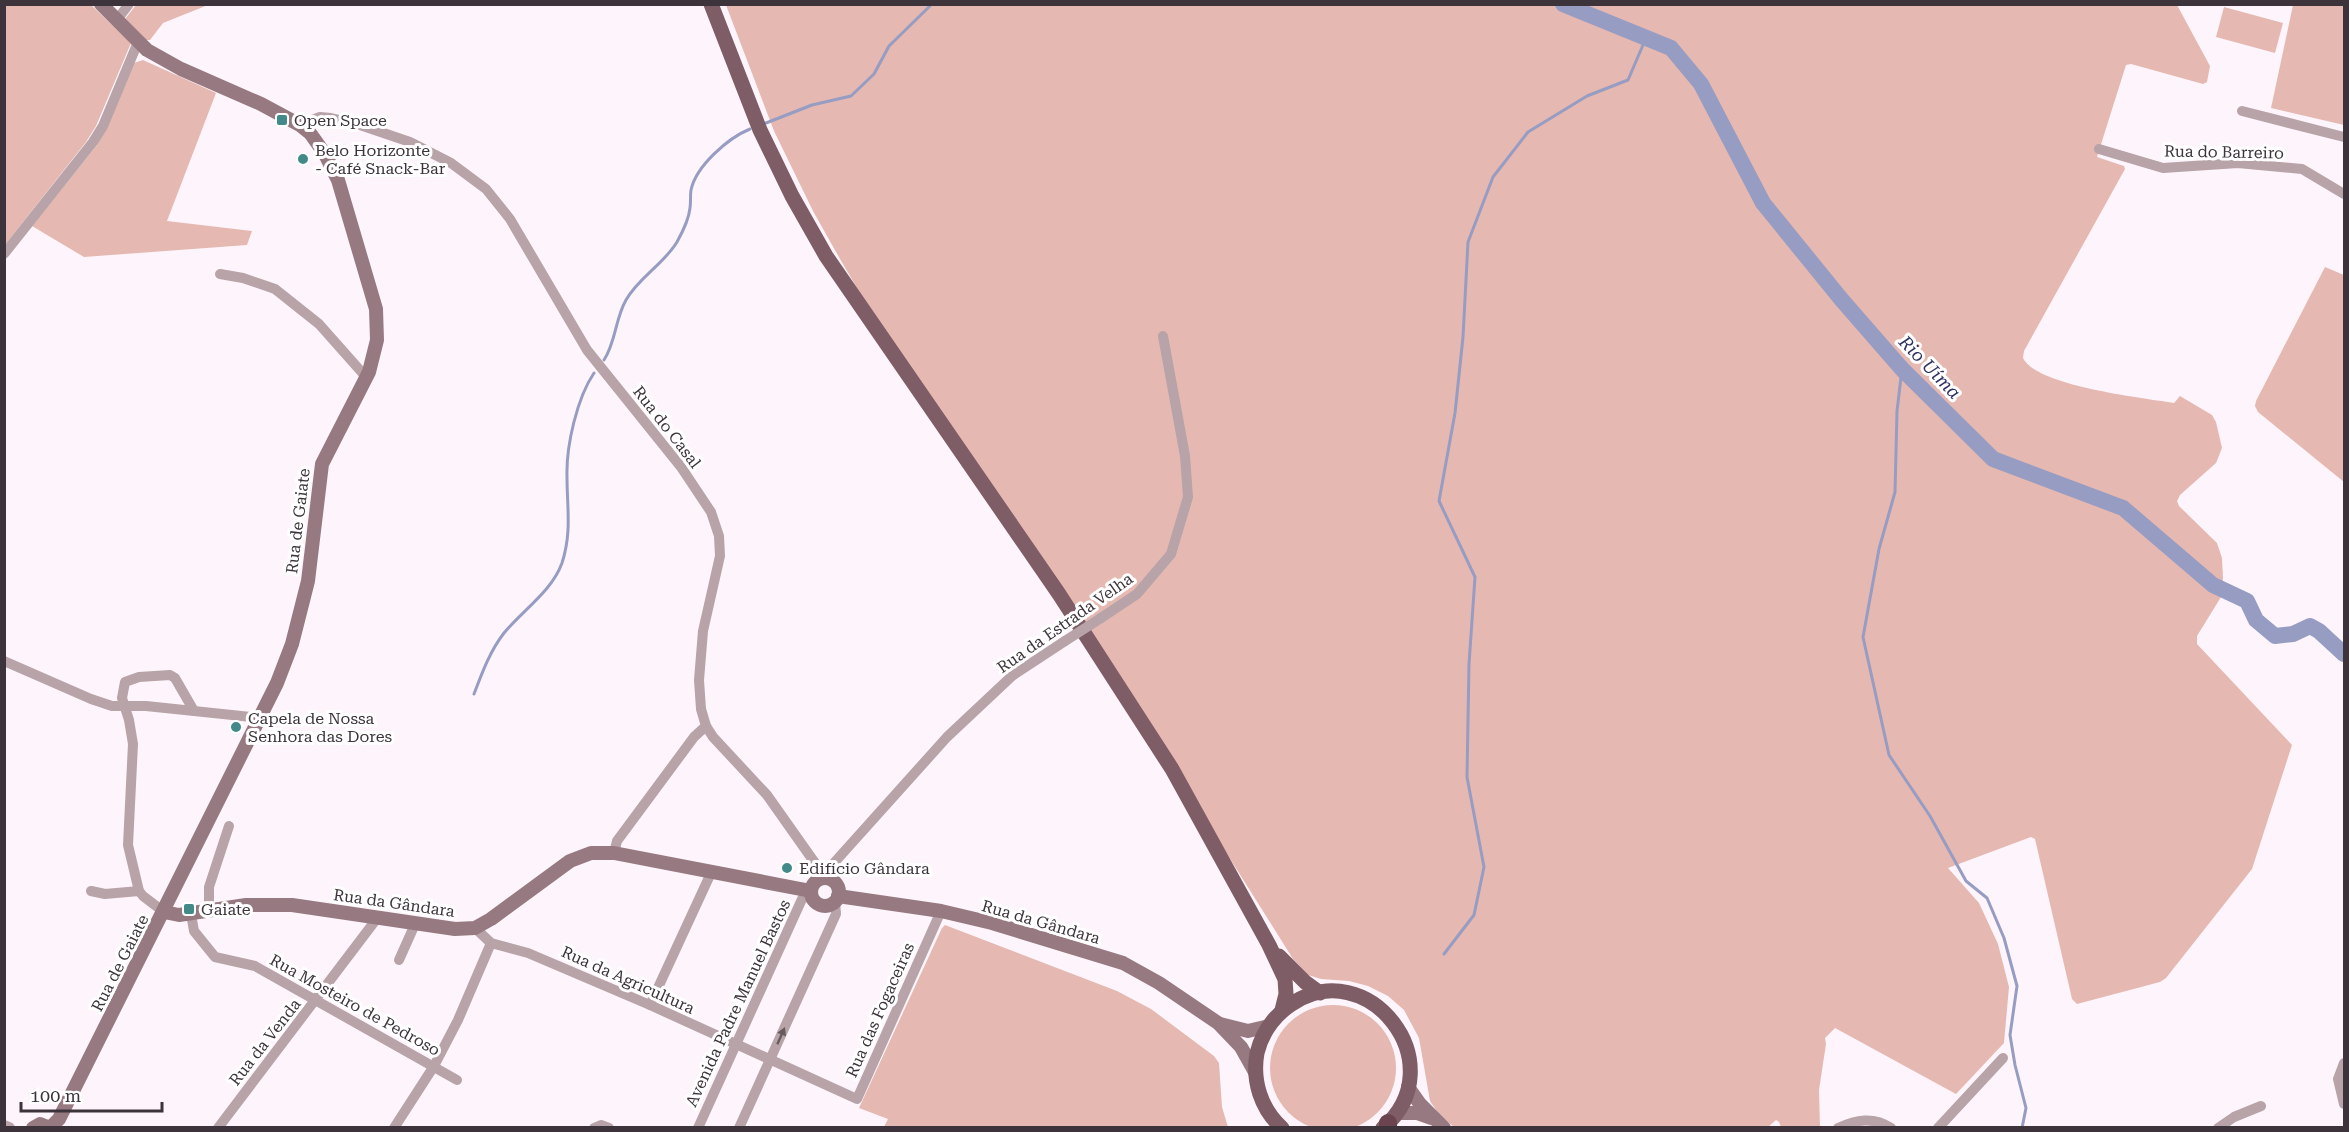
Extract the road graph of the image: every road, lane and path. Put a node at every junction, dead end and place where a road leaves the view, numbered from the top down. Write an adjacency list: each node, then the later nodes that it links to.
1 (101, 4): 4 (main road, Rua de Gaiate)
2 (129, 4): 4 (street)
3 (711, 4): 36 (main road)
4 (116, 21): 5 (main road, Rua de Gaiate)
5 (138, 42): 7 (main road, Rua de Gaiate); 11 (street)
6 (2242, 111): 8 (street)
7 (300, 125): 14 (main road, Rua de Gaiate); 19 (street, Rua do Casal)
8 (2344, 137)
9 (2099, 149): 10 (street, Rua do Barreiro)
10 (2344, 194)
11 (4, 254)
12 (220, 274): 14 (street)
13 (1163, 336): 23 (street, Rua da Estrada Velha, bridge)
14 (366, 377): 18 (main road, Rua de Gaiate)
15 (4, 661): 16 (street)
16 (123, 706): 17 (street); 17 (street); 25 (street)
17 (194, 711): 18 (street)
18 (260, 718): 30 (main road, Rua de Gaiate)
19 (706, 726): 21 (street); 23 (street, Rua do Casal)
20 (229, 826): 28 (street)
21 (614, 853): 22 (main road, Rua da Gândara); 34 (main road, Rua da Gândara)
22 (711, 873): 26 (main road, Rua da Gândara); 40 (street)
23 (822, 879): 26 (main road); 27 (main road)
24 (91, 891): 25 (street)
25 (139, 891): 30 (street)
26 (811, 893): 27 (main road, Rua da Gândara); 44 (street, Avenida Padre Manuel Bastos)
27 (836, 899): 29 (main road, Rua da Gândara); 46 (street, one-way to 27)
28 (209, 911): 31 (main road, Rua da Gândara); 32 (main road, Rua da Gândara)
29 (941, 911): 42 (main road, Rua da Gândara); 46 (street, Rua das Fogaceiras)
30 (164, 912): 31 (main road, Rua da Gândara); 61 (main road, Rua de Gaiate)
31 (190, 914): 39 (street, Rua Mosteiro de Pedroso)
32 (378, 917): 33 (main road, Rua da Gândara); 39 (street, Rua da Venda)
33 (416, 922): 34 (main road, Rua da Gândara); 37 (street)
34 (475, 928): 35 (street)
35 (490, 943): 40 (street, Rua da Agricultura); 48 (street)
36 (1269, 945): 38 (main road); 41 (main road)
37 (399, 960)
38 (1320, 993): 41 (main road); 51 (main road)
39 (315, 1001): 48 (street, Rua Mosteiro de Pedroso); 62 (street, Rua da Venda)
40 (650, 1005): 44 (street, Rua da Agricultura)
41 (1282, 1010): 43 (main road)
42 (1218, 1023): 43 (main road, Rua da Gândara); 49 (main road, Rua da Gândara)
43 (1269, 1026): 49 (main road)
44 (736, 1044): 46 (street, Rua da Agricultura); 65 (street, Avenida Padre Manuel Bastos)
45 (2002, 1058): 71 (street)
46 (770, 1060): 66 (street)
47 (2344, 1063): 52 (street)
48 (435, 1066): 50 (street, Rua Mosteiro de Pedroso); 63 (street)
49 (1255, 1072): 54 (main road)
50 (457, 1080)
51 (1408, 1087): 55 (main road); 56 (main road)
52 (2344, 1104)
53 (2261, 1106): 72 (street)
54 (1268, 1112): 67 (main road); 68 (main road)
55 (1389, 1123): 56 (main road)
56 (1438, 1123)
57 (4, 1126): 59 (street)
58 (595, 1126): 64 (street)
59 (9, 1128)
60 (33, 1128): 61 (main road, Rua de Gaiate)
61 (50, 1128)
62 (218, 1128)
63 (394, 1128)
64 (609, 1128)
65 (698, 1128)
66 (739, 1128)
67 (1263, 1128)
68 (1282, 1128)
69 (1838, 1128): 70 (street)
70 (1891, 1128)
71 (1938, 1128)
72 (2218, 1128)

